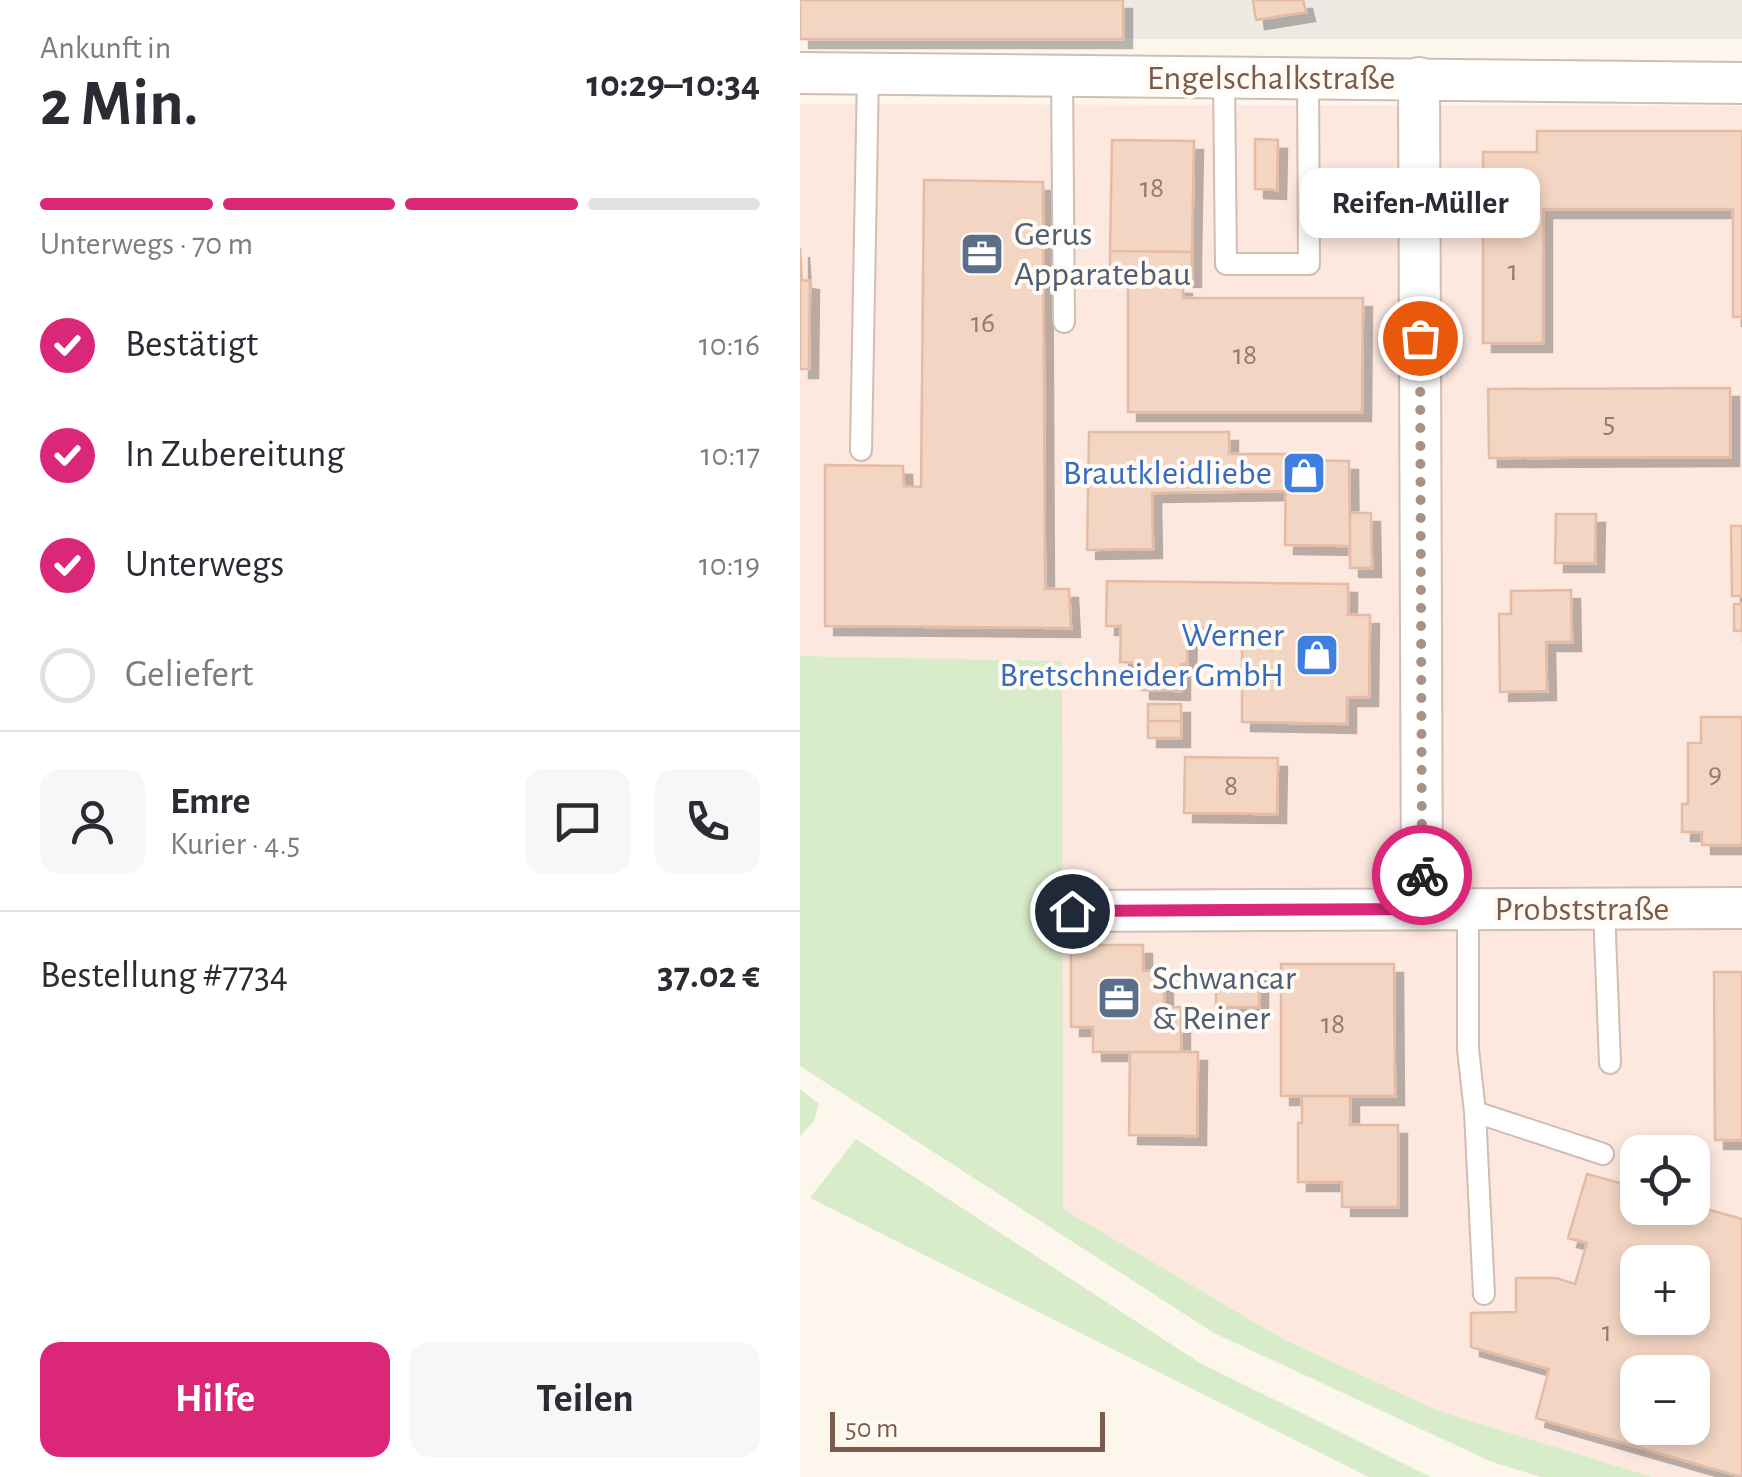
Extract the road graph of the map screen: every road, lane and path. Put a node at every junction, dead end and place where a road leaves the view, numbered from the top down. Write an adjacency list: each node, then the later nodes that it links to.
1 (800, 73): 2 (street, Engelschalkstraße)
2 (868, 74): 3 (street, Engelschalkstraße); 9 (lane)
3 (1062, 77): 4 (street, Engelschalkstraße); 8 (lane)
4 (1224, 78): 5 (street, Engelschalkstraße); 5 (lane)
5 (1308, 78): 6 (street, Engelschalkstraße)
6 (1419, 78): 7 (street, Engelschalkstraße); 11 (street)
7 (1742, 82)
8 (1064, 322)
9 (861, 450)
10 (1742, 908): 13 (street, Probststraße)
11 (1422, 909): 12 (street, Probststraße); 14 (street, Probststraße)
12 (1468, 909): 13 (street, Probststraße); 16 (lane)
13 (1604, 909): 15 (lane)
14 (1072, 911)
15 (1610, 1063)
16 (1474, 1112): 17 (lane); 18 (lane)
17 (1603, 1154)
18 (1484, 1294)

